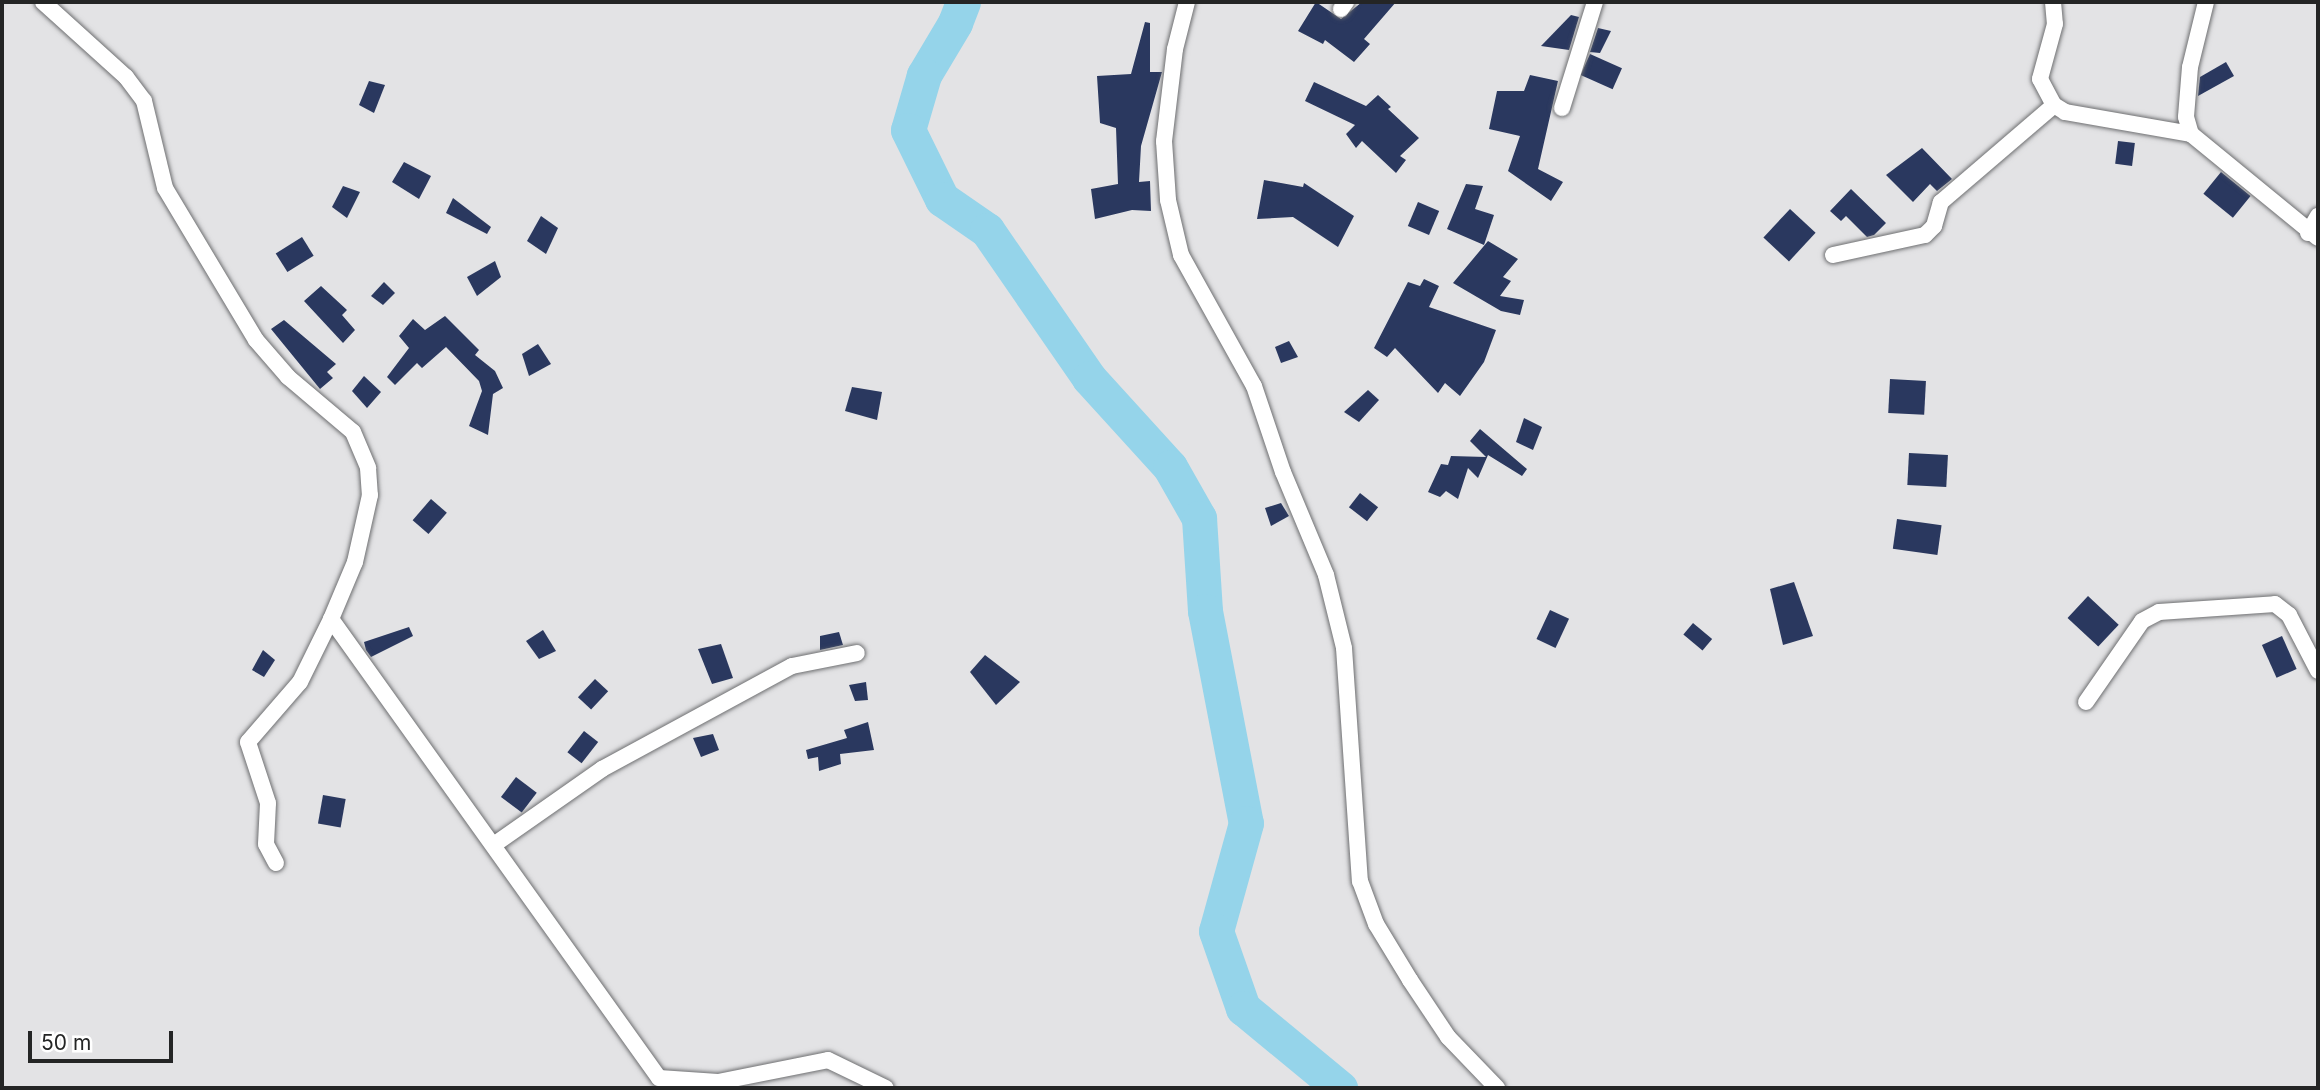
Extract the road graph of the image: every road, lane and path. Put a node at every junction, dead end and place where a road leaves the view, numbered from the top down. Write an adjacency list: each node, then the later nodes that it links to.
1 (43, 2): 12 (street)
2 (1187, 2): 20 (street)
3 (1595, 2): 7 (street)
4 (2053, 2): 6 (street)
5 (2206, 2): 8 (street)
6 (2054, 104): 8 (street); 11 (street)
7 (1562, 108)
8 (2191, 134): 10 (street)
9 (2318, 216): 10 (street)
10 (2313, 235)
11 (1833, 255)
12 (331, 619): 16 (street); 17 (street)
13 (857, 653): 16 (street)
14 (2318, 671): 15 (street)
15 (2086, 702)
16 (495, 844): 18 (street)
17 (276, 863)
18 (661, 1083): 19 (street)
19 (886, 1088)
20 (1497, 1088)

